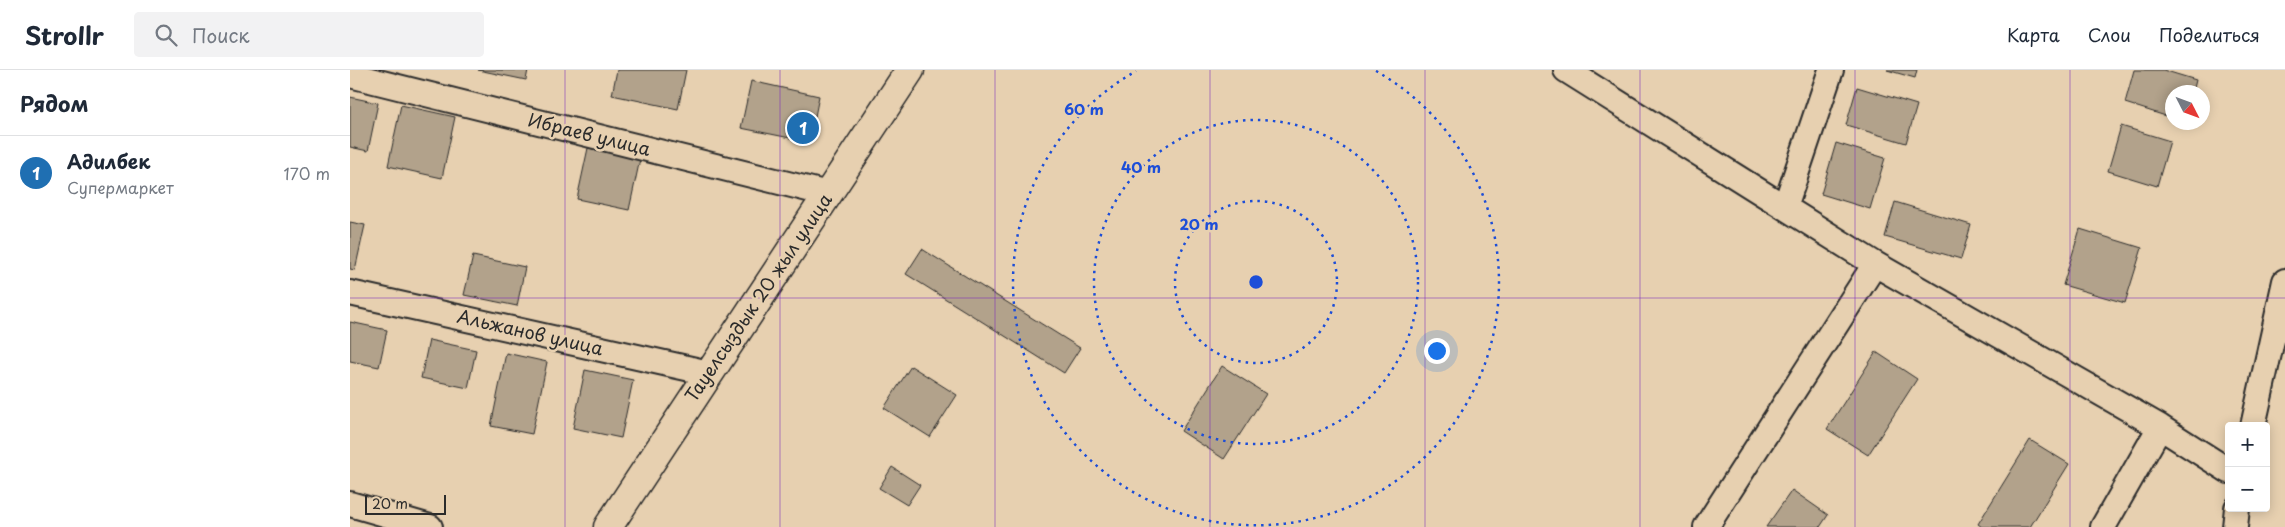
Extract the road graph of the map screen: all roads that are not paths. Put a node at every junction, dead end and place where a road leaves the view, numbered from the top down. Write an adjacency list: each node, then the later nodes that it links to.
1 (910, 70): 5 (street, Тауелсыздык 20 жыл улица)
2 (1831, 70): 6 (street)
3 (1574, 72): 6 (street)
4 (350, 75): 5 (street, Ибраев улица)
5 (828, 194): 10 (street, Тауелсыздык 20 жыл улица)
6 (1785, 207): 7 (street)
7 (1875, 264): 12 (street); 18 (street)
8 (2285, 281): 11 (street)
9 (350, 293): 10 (street, Альжанов улица)
10 (709, 373): 17 (street, Тауелсыздык 20 жыл улица)
11 (2254, 422)
12 (2160, 427): 13 (street); 19 (street)
13 (2225, 468)
14 (350, 504): 16 (street)
15 (2237, 512): 20 (street)
16 (430, 527)
17 (608, 527)
18 (1706, 527)
19 (2103, 527)
20 (2235, 527)

